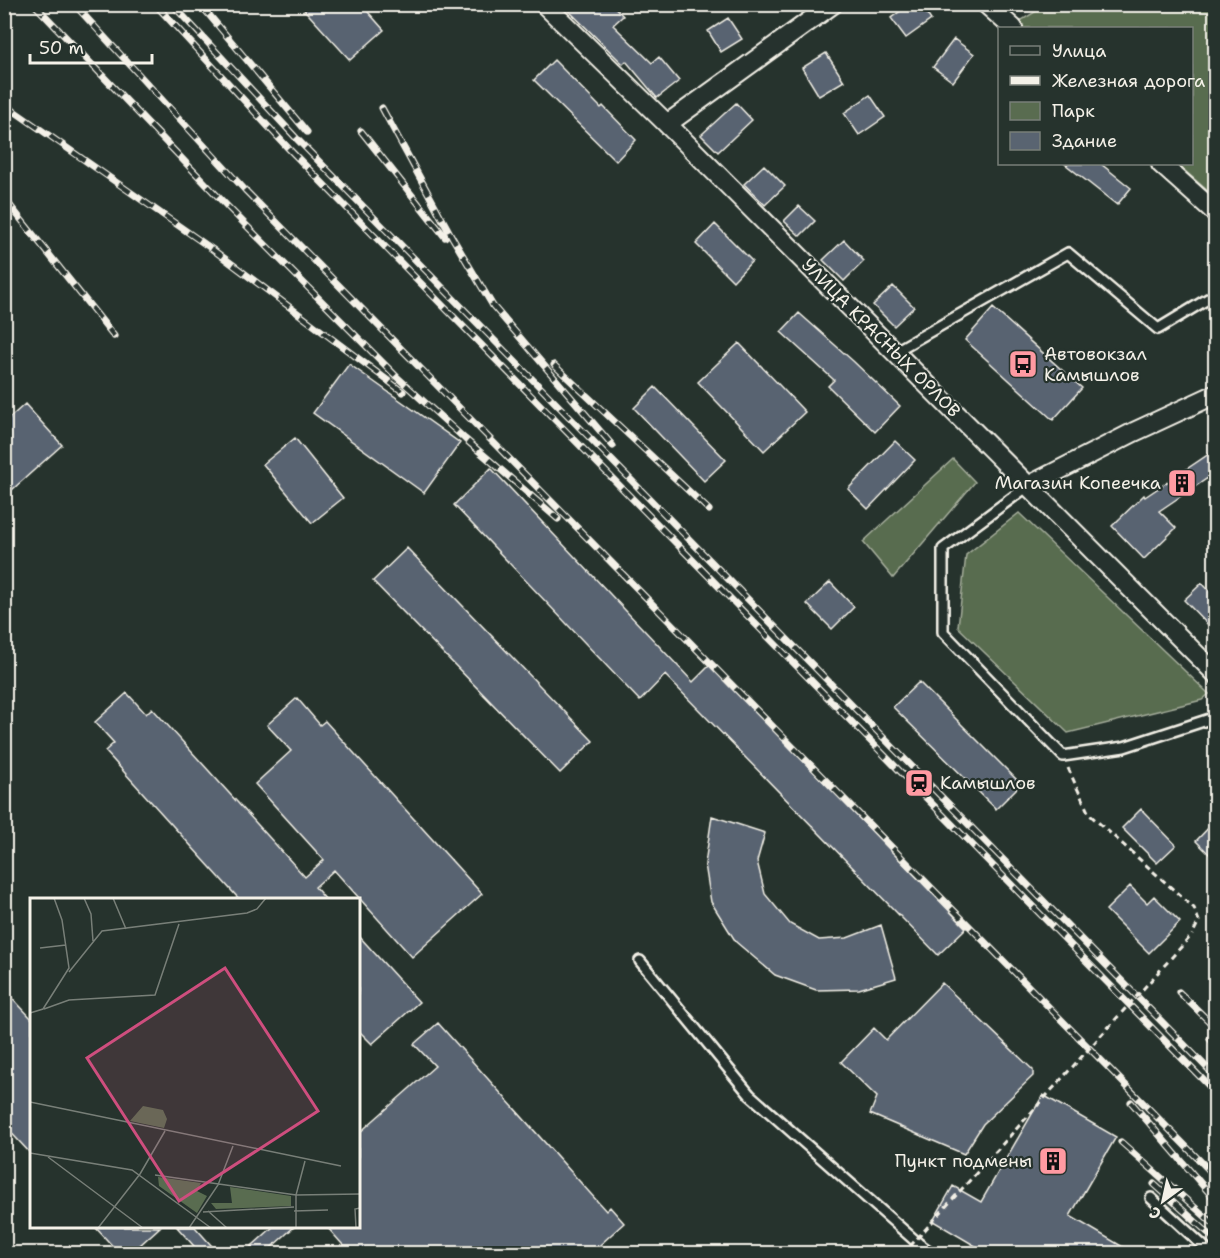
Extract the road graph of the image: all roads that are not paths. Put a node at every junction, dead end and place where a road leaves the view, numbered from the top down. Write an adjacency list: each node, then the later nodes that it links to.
1 (544, 4): 5 (street, УЛИЦА КРАСНЫХ ОРЛОВ)
2 (833, 4): 5 (street)
3 (986, 4): 4 (street)
4 (1011, 27)
5 (667, 124): 9 (street, УЛИЦА КРАСНЫХ ОРЛОВ)
6 (1162, 165): 7 (street)
7 (1215, 213)
8 (1215, 294): 9 (lane)
9 (894, 352): 11 (street, УЛИЦА КРАСНЫХ ОРЛОВ)
10 (1215, 394): 11 (street)
11 (1028, 486): 12 (street, УЛИЦА КРАСНЫХ ОРЛОВ); 13 (lane)
12 (1215, 674)
13 (1215, 717)
14 (640, 961): 16 (lane)
15 (1151, 1198): 17 (lane)
16 (933, 1254)
17 (1212, 1254)

